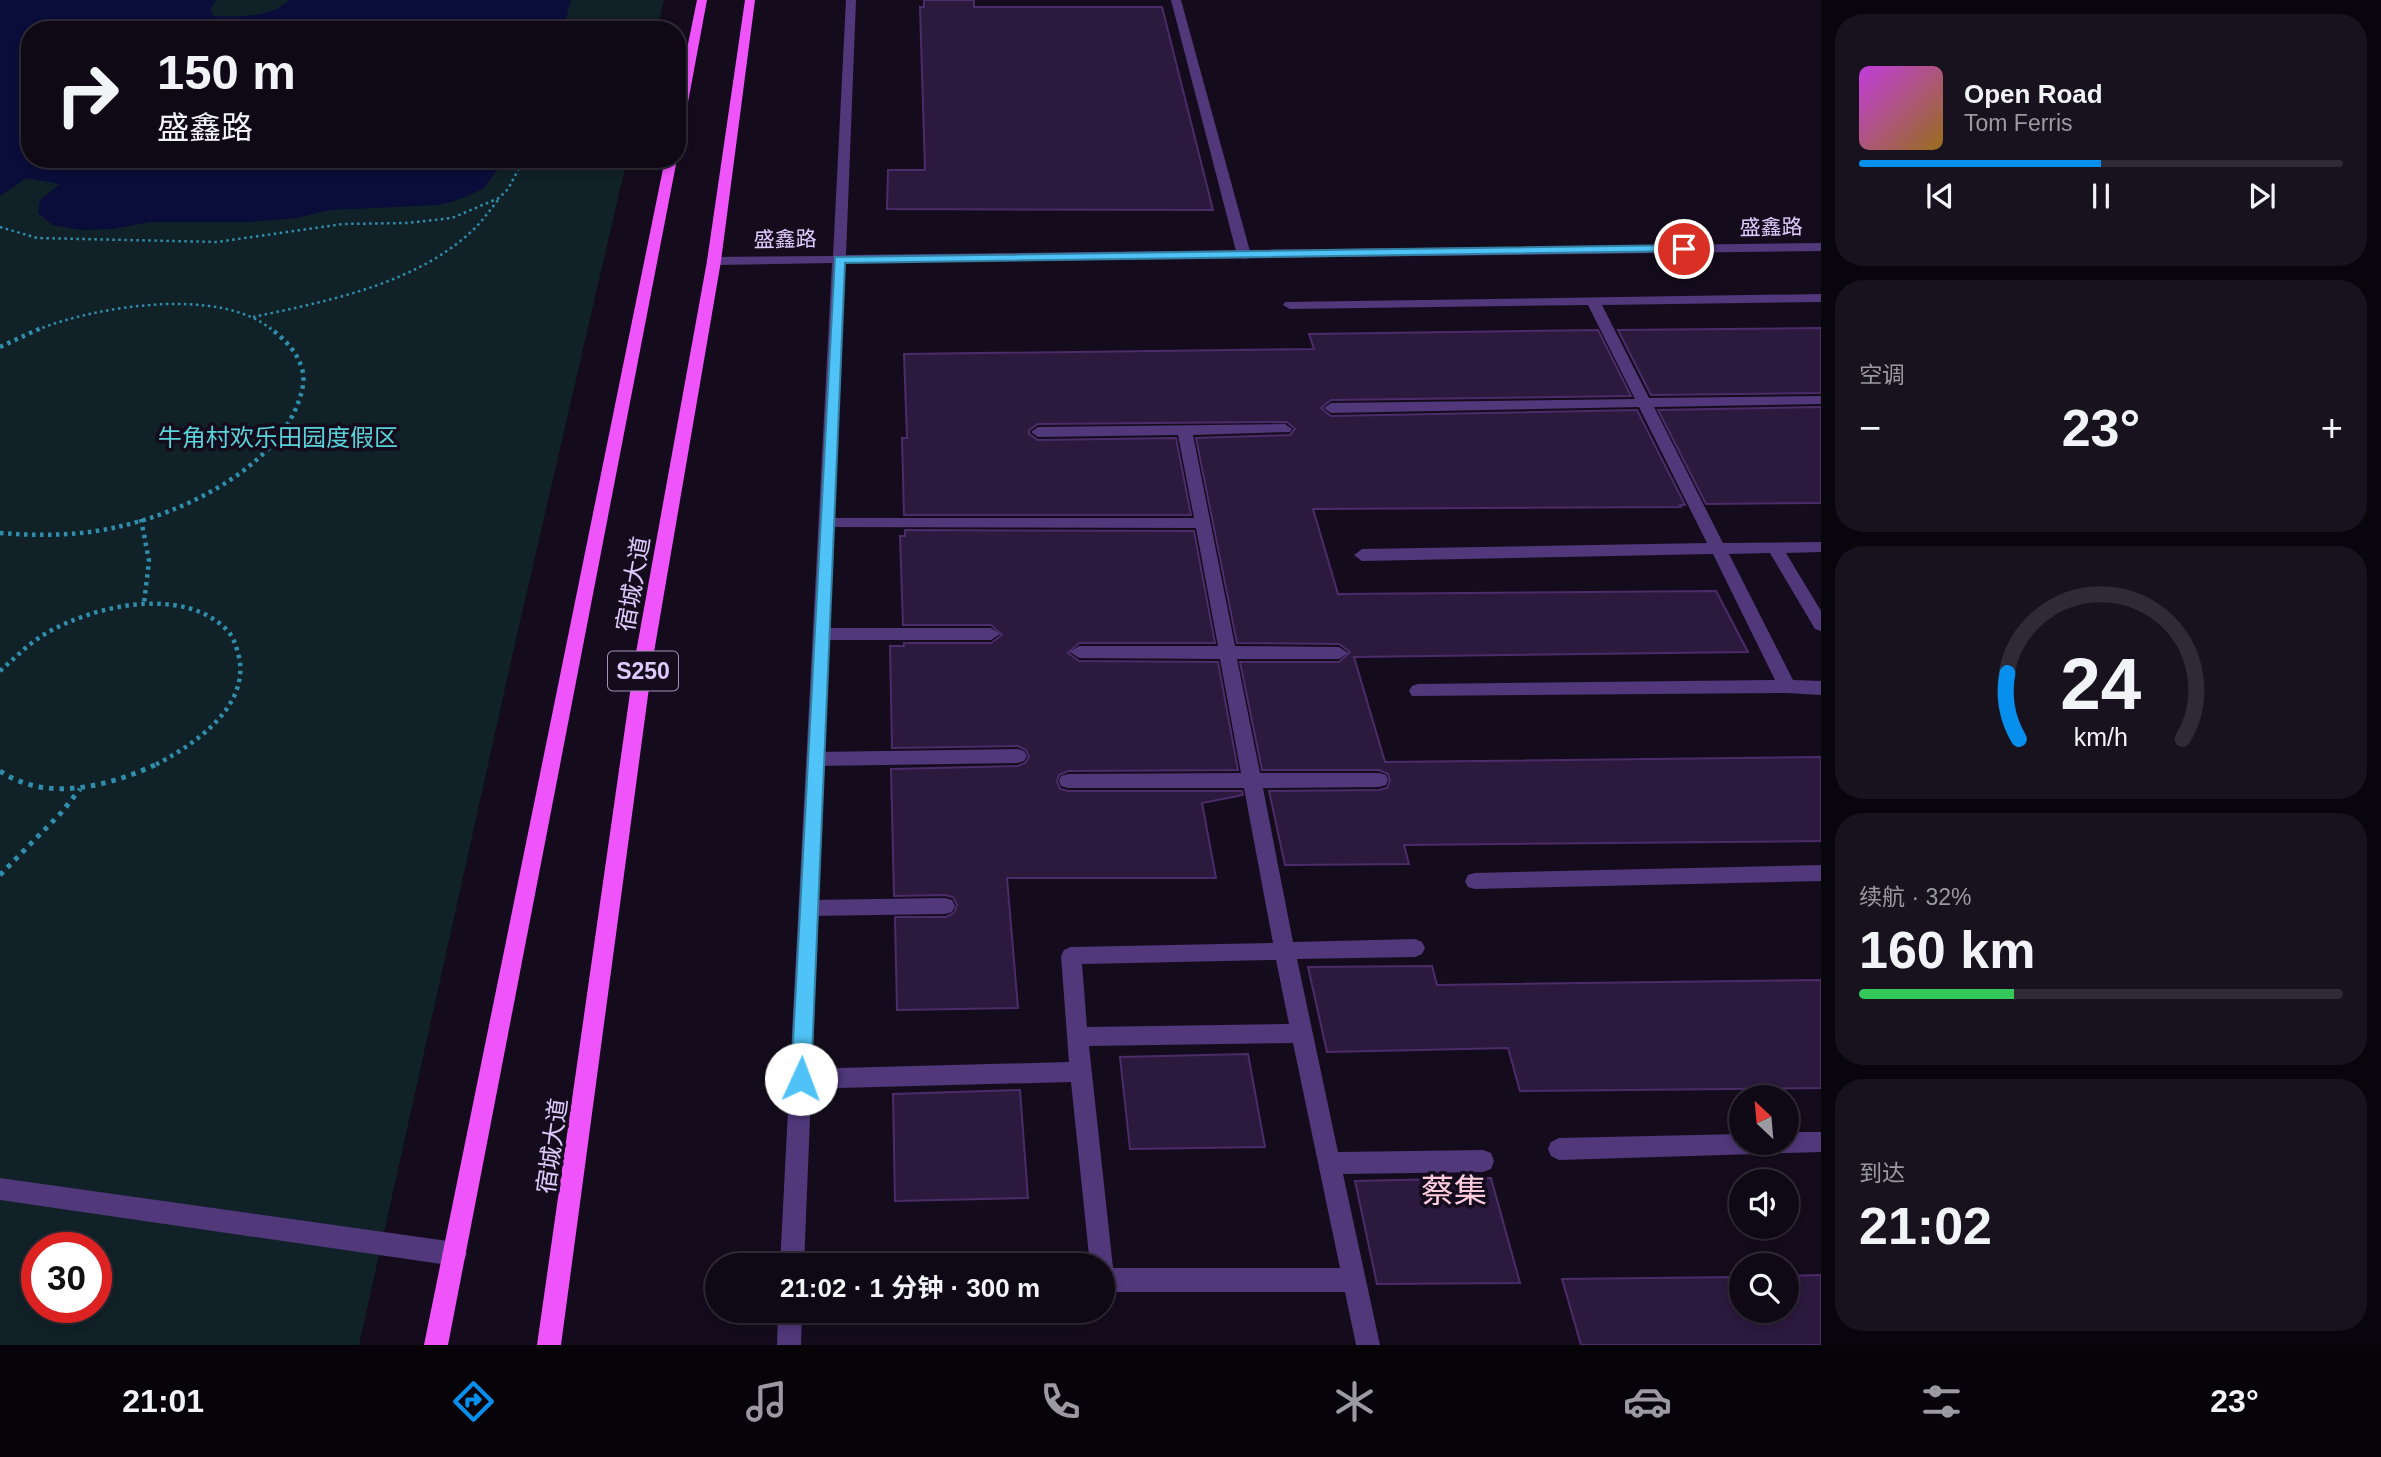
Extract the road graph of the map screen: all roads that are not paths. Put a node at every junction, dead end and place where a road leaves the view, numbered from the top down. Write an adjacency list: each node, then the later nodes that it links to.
1 (702, 0): 5 (main road)
2 (750, 0): 10 (main road, 宿城大道 / S250)
3 (851, 0): 9 (street)
4 (1176, 0): 8 (street)
5 (686, 83)
6 (669, 168): 57 (main road, 宿城大道 / S250)
7 (1821, 247): 8 (street, 盛鑫路)
8 (1244, 255): 9 (street, 盛鑫路)
9 (839, 260): 10 (street, 盛鑫路); 20 (street)
10 (715, 261): 62 (main road, 宿城大道 / S250)
11 (1821, 298): 12 (street)
12 (1593, 301): 13 (street); 15 (street)
13 (1290, 305)
14 (1821, 401): 15 (street)
15 (1645, 403): 16 (street); 24 (street)
16 (1331, 408)
17 (1285, 429): 18 (street)
18 (1185, 430): 19 (street); 21 (street)
19 (1038, 432)
20 (827, 522): 21 (street); 27 (street)
21 (1202, 523): 30 (street)
22 (1821, 547): 23 (street)
23 (1774, 548): 24 (street); 26 (street)
24 (1718, 549): 25 (street); 32 (street)
25 (1362, 555)
26 (1821, 625)
27 (822, 634): 28 (street); 36 (street)
28 (991, 634)
29 (1079, 652): 30 (street)
30 (1227, 652): 31 (street); 37 (street)
31 (1339, 653)
32 (1787, 686): 33 (street); 34 (street)
33 (1821, 688)
34 (1418, 691)
35 (1018, 756): 36 (street)
36 (816, 759): 43 (street)
37 (1252, 780): 38 (street); 39 (street); 45 (street)
38 (1379, 780)
39 (1068, 781)
40 (1821, 873): 41 (street)
41 (1475, 881)
42 (945, 906): 43 (street)
43 (809, 908): 49 (street)
44 (1415, 948): 45 (street)
45 (1285, 953): 46 (street); 47 (street)
46 (1302, 1033): 47 (street); 53 (street)
47 (1077, 1037): 48 (street)
48 (1082, 1072): 49 (street); 56 (street)
49 (801, 1079): 55 (street)
50 (1821, 1142): 51 (street)
51 (1559, 1149)
52 (1483, 1161): 53 (street)
53 (1330, 1163): 59 (street)
54 (0, 1189): 57 (street)
55 (793, 1253)
56 (1101, 1253)
57 (454, 1254): 61 (main road, 宿城大道 / S250)
58 (1115, 1274): 59 (street)
59 (1354, 1280): 64 (street)
60 (790, 1323): 63 (street)
61 (436, 1345)
62 (549, 1345)
63 (789, 1345)
64 (1368, 1345)

